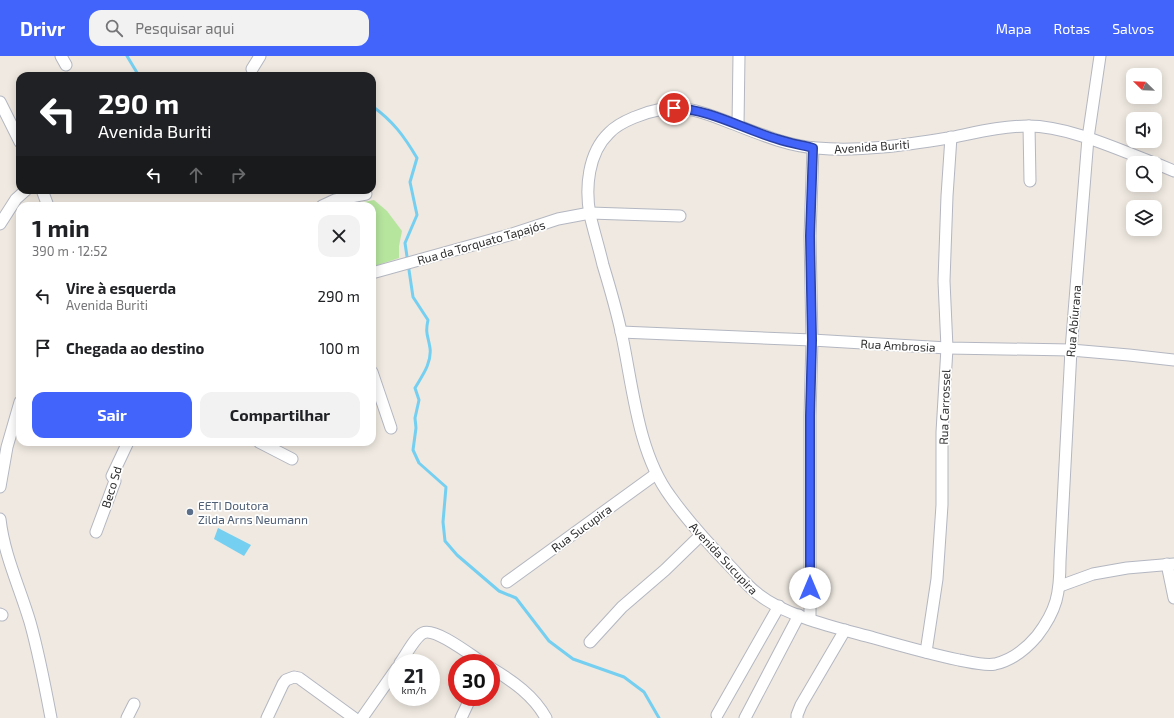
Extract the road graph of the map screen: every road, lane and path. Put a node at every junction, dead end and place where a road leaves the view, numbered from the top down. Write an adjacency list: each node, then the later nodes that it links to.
1 (260, 56): 4 (street)
2 (738, 56): 6 (street)
3 (1100, 56): 10 (street, Rua Abíurana)
4 (252, 69)
5 (0, 102): 8 (street)
6 (738, 125): 11 (street, Avenida Buriti); 19 (street, Avenida Buriti)
7 (1029, 126): 9 (street, Avenida Buriti); 10 (street, Avenida Buriti); 15 (street)
8 (16, 134)
9 (951, 137): 11 (street, Avenida Buriti); 25 (street, Rua Carrossel)
10 (1088, 138): 12 (street, Avenida Buriti); 26 (street, Rua Abíurana)
11 (813, 148): 24 (street)
12 (1136, 156)
13 (1162, 166): 14 (street, Avenida Buriti)
14 (1174, 171)
15 (1030, 181)
16 (22, 194): 21 (street)
17 (366, 194): 18 (street)
18 (331, 202)
19 (590, 213): 20 (street, Rua da Torquato Tapajós); 22 (street, Rua da Torquato Tapajós); 23 (street, Avenida Sucupira)
20 (680, 216)
21 (0, 224)
22 (376, 272)
23 (621, 332): 24 (street, Rua Ambrosia); 34 (street, Avenida Sucupira)
24 (812, 340): 25 (street, Rua Ambrosia); 45 (street)
25 (947, 348): 26 (street, Rua Ambrosia); 48 (street, Rua Carrossel)
26 (1071, 350): 27 (street, Rua Ambrosia); 41 (street, Rua Abíurana)
27 (1174, 360)
28 (376, 384): 30 (street)
29 (16, 416): 35 (street)
30 (391, 428)
31 (126, 446): 37 (street, Beco Sd)
32 (267, 446): 33 (street)
33 (292, 459)
34 (656, 474): 38 (street, Avenida Sucupira); 40 (street, Rua Sucupira)
35 (0, 487)
36 (0, 519): 56 (street)
37 (96, 532)
38 (701, 535): 43 (street, Avenida Sucupira); 47 (street)
39 (1170, 564): 41 (street); 42 (street)
40 (506, 582)
41 (1060, 586): 48 (street, Avenida Sucupira)
42 (1174, 598)
43 (779, 606): 44 (street, Avenida Sucupira); 55 (street)
44 (799, 615): 45 (street, Avenida Sucupira); 63 (street)
45 (810, 619): 46 (street, Avenida Sucupira)
46 (845, 630): 48 (street, Avenida Sucupira); 64 (street)
47 (590, 642)
48 (926, 652)
49 (406, 654): 50 (street)
50 (469, 654)
51 (500, 674): 62 (street)
52 (388, 681): 60 (street)
53 (134, 704): 57 (street)
54 (467, 706): 61 (street)
55 (717, 715)
56 (51, 718)
57 (128, 718)
58 (267, 718): 59 (street)
59 (354, 718)
60 (362, 718)
61 (461, 718)
62 (546, 718)
63 (745, 718)
64 (798, 718)

